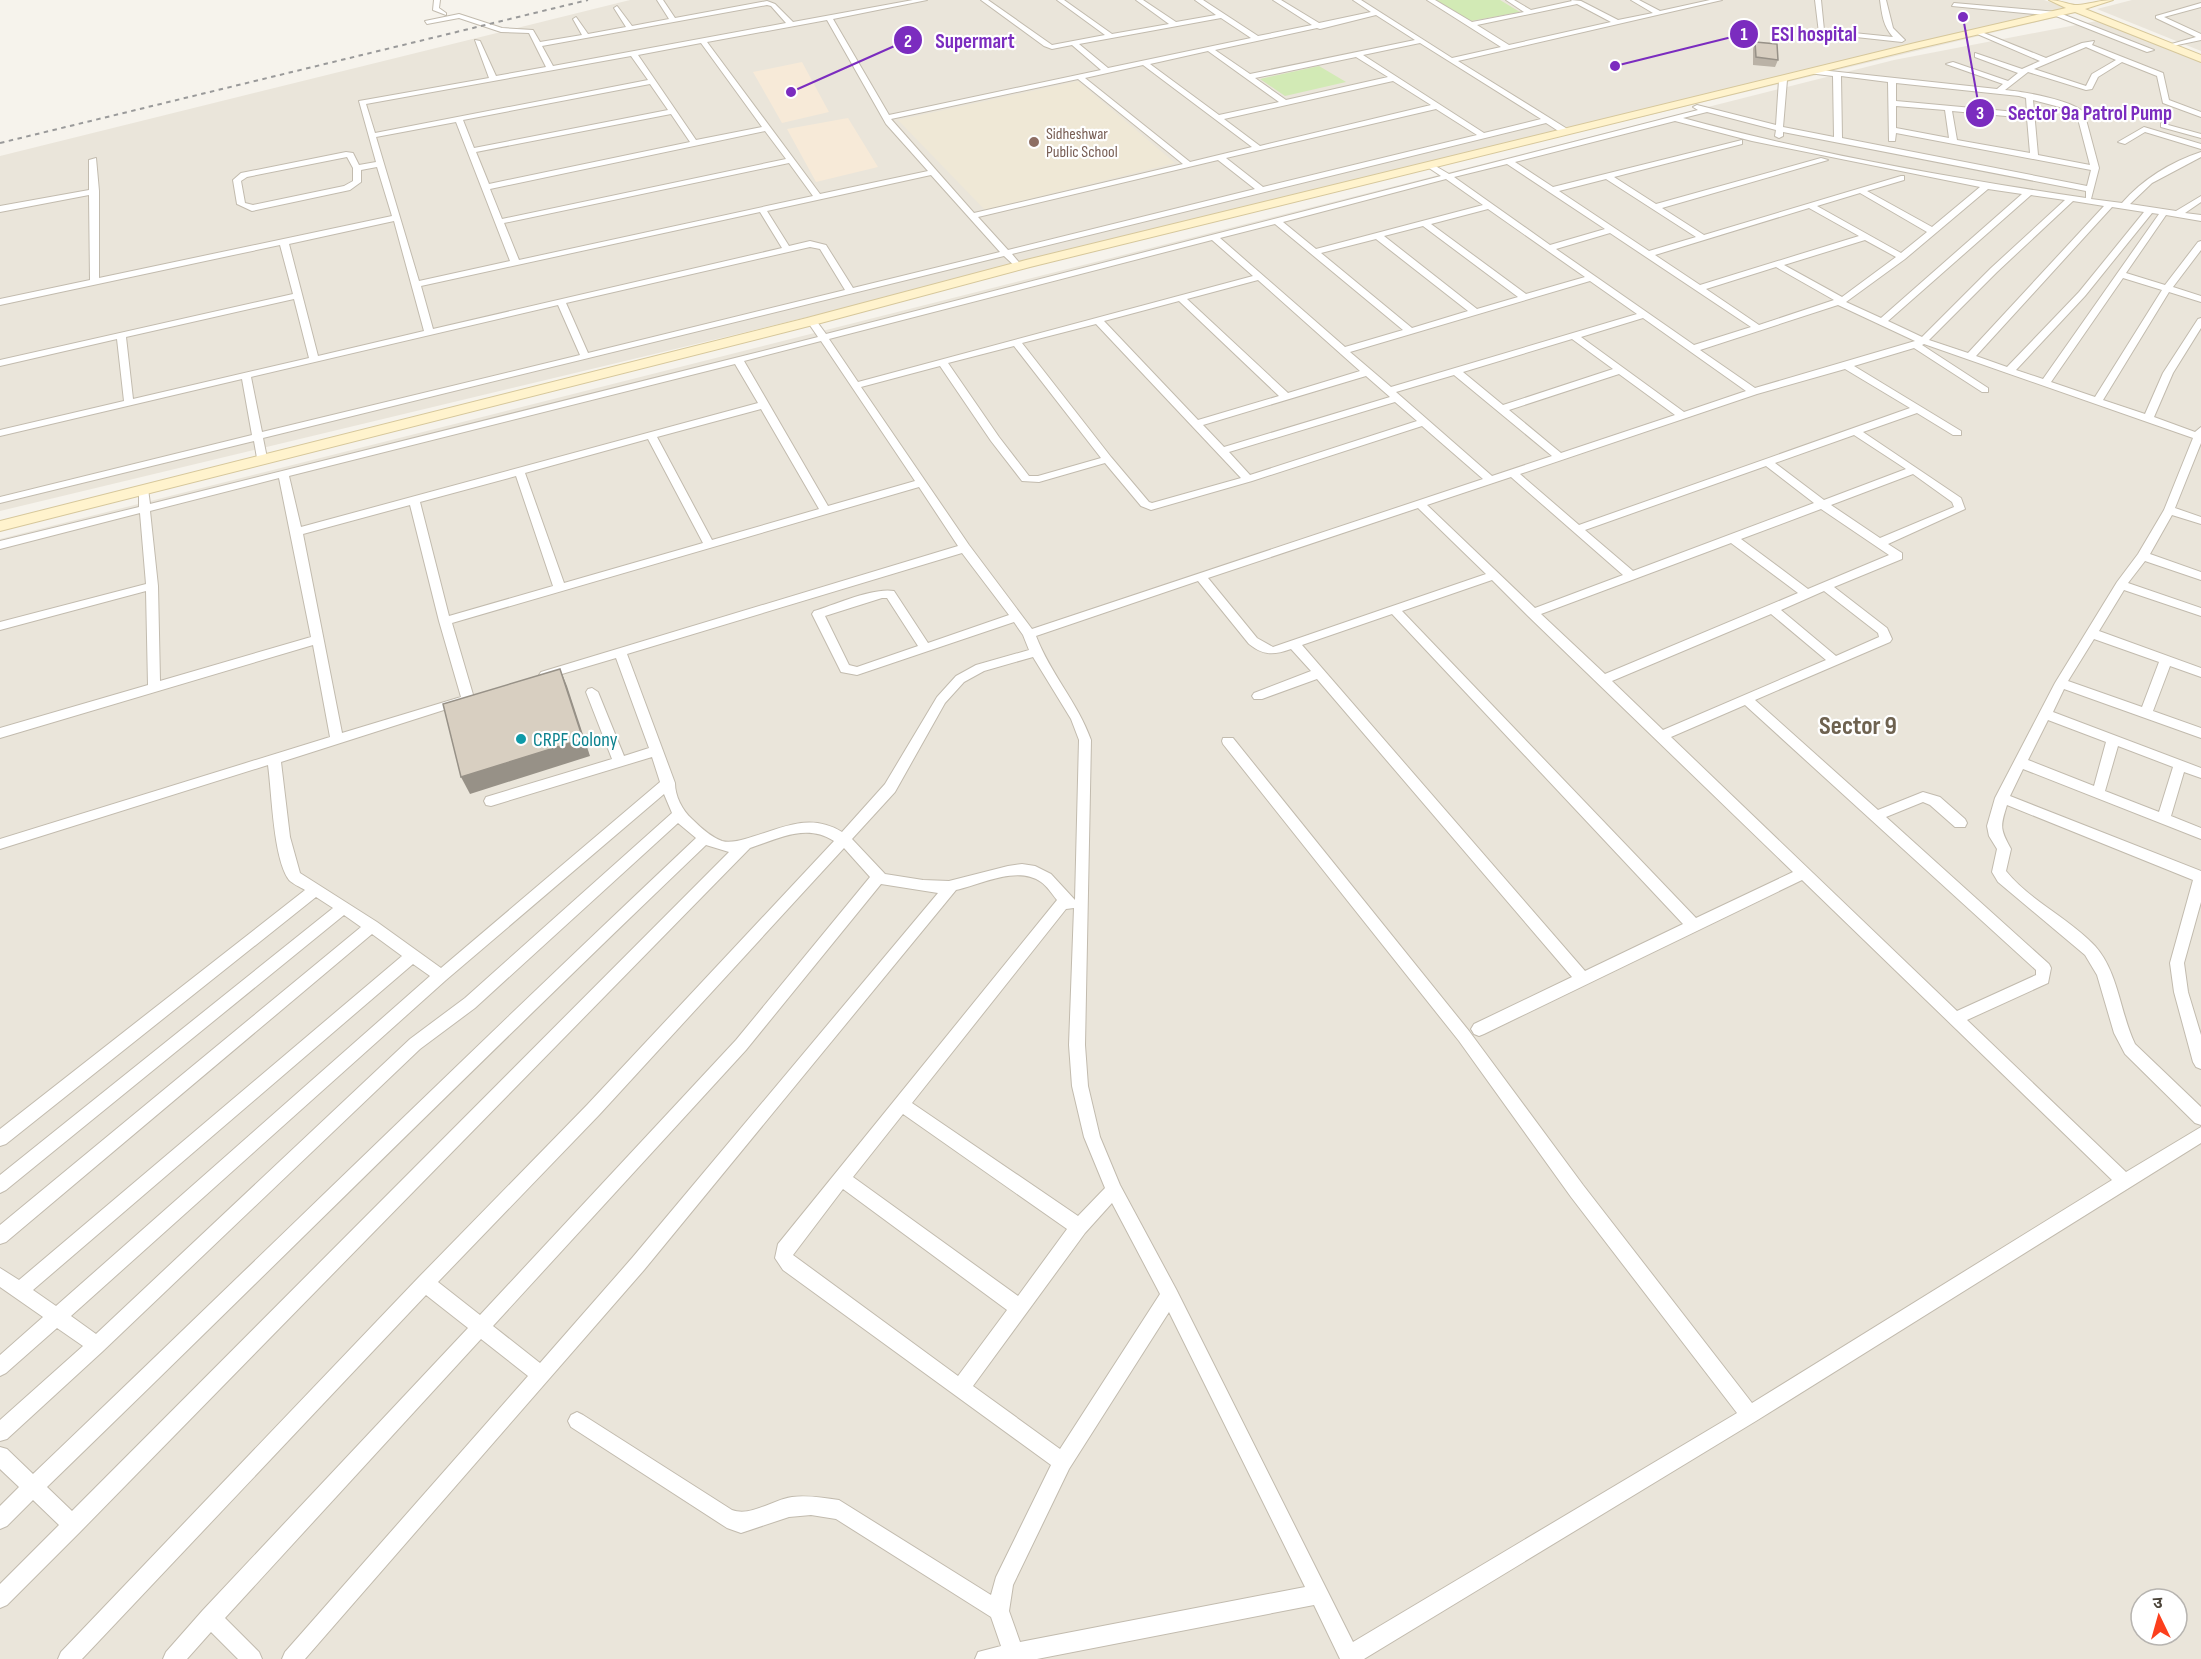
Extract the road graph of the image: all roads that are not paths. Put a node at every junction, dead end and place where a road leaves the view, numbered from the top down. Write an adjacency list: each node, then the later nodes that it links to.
1 (437, 0): 28 (street)
2 (660, 0): 35 (street)
3 (874, 0): 25 (street)
4 (924, 0): 25 (street)
5 (984, 0): 54 (street)
6 (1060, 0): 47 (street)
7 (1138, 0): 39 (street)
8 (1198, 0): 32 (street)
9 (1276, 0): 41 (street)
10 (1356, 0): 30 (street)
11 (1430, 0): 40 (street)
12 (1509, 0): 27 (street)
13 (1634, 0): 29 (street)
14 (1687, 0): 23 (street)
15 (1719, 0): 23 (street)
16 (1818, 0): 51 (street)
17 (1883, 0): 51 (street)
18 (2054, 0): 26 (street)
19 (2108, 0): 26 (street)
20 (1577, 1): 27 (street); 37 (street)
21 (1953, 4): 31 (street)
22 (2201, 4): 48 (street)
23 (1696, 5): 29 (street)
24 (617, 8): 42 (street)
25 (880, 8): 33 (street)
26 (2076, 9): 31 (street); 43 (street)
27 (1530, 12): 40 (street)
28 (441, 13)
29 (1658, 13): 37 (street)
30 (1377, 14): 41 (street); 50 (street)
31 (2057, 14): 44 (street); 45 (street)
32 (1222, 16): 39 (street); 49 (street)
33 (829, 18): 38 (street); 95 (street)
34 (576, 20): 46 (street)
35 (673, 20): 38 (street); 42 (street)
36 (427, 22): 56 (street)
37 (1616, 22): 59 (street)
38 (792, 24): 53 (street)
39 (1174, 24): 47 (street)
40 (1469, 25): 59 (street)
41 (1320, 27): 49 (street)
42 (630, 28): 46 (street)
43 (2126, 29): 45 (street); 58 (street)
44 (1977, 32): 57 (street); 68 (street)
45 (2110, 35): 55 (street); 61 (street)
46 (586, 36): 56 (street)
47 (1112, 37): 54 (street)
48 (2201, 38): 58 (street)
49 (1257, 39): 60 (street)
50 (1420, 40): 63 (street); 67 (street)
51 (1902, 40): 57 (street)
52 (477, 41): 79 (street)
53 (703, 41): 62 (street); 101 (street)
54 (1075, 44): 72 (street)
55 (2084, 44): 65 (street); 68 (street)
56 (537, 45): 71 (street)
57 (1915, 46): 73 (street)
58 (2170, 46): 66 (street)
59 (1507, 47): 67 (street)
60 (1210, 50): 69 (street); 77 (street)
61 (2150, 50)
62 (633, 53): 71 (street); 82 (street)
63 (1357, 54): 77 (street); 78 (street)
64 (1978, 55): 74 (street)
65 (2122, 59): 74 (street); 93 (street)
66 (2201, 59)
67 (1451, 60): 99 (street)
68 (2046, 61): 74 (street)
69 (1145, 63): 72 (street); 96 (street)
70 (1950, 64): 83 (street)
71 (550, 68): 79 (street)
72 (1107, 71): 76 (street)
73 (1811, 71): 75 (street); 80 (street)
74 (2025, 71): 83 (street)
75 (1837, 74): 81 (street); 108 (street)
76 (1080, 77): 95 (street); 126 (street)
77 (1248, 77): 87 (street)
78 (1395, 78): 87 (street); 89 (street)
79 (494, 79): 106 (street)
80 (1783, 80): 86 (street); 102 (street)
81 (1892, 80): 84 (street); 88 (street)
82 (653, 81): 92 (street); 98 (street)
83 (2008, 83): 84 (street)
84 (1999, 92): 85 (street)
85 (2029, 95): 94 (street); 129 (street)
86 (1685, 102): 91 (street); 104 (street)
87 (1285, 103): 96 (street)
88 (1892, 103): 90 (street); 103 (street)
89 (1438, 106): 105 (street); 115 (street)
90 (1948, 108): 94 (street); 109 (street)
91 (1705, 110): 97 (street); 102 (street)
92 (672, 111): 112 (street); 117 (street)
93 (2201, 115)
94 (2032, 116): 119 (street)
95 (886, 118): 130 (street)
96 (1218, 118): 115 (street)
97 (1678, 118): 113 (street); 124 (street)
98 (459, 119): 106 (street); 117 (street)
99 (1547, 120): 104 (street); 105 (street)
100 (2164, 125): 107 (street)
101 (767, 128): 112 (street); 122 (street)
102 (1781, 129): 108 (street); 113 (street)
103 (1892, 130): 109 (street); 116 (street)
104 (1566, 132): 127 (street)
105 (1482, 135): 139 (street)
106 (372, 136): 125 (street)
107 (2201, 136)
108 (1838, 141): 116 (street)
109 (1953, 141): 119 (street)
110 (1739, 142): 131 (street)
111 (2122, 142): 114 (street)
112 (695, 144): 135 (street)
113 (1777, 144): 134 (street)
114 (2201, 147)
115 (1259, 149): 120 (street)
116 (1892, 150): 136 (street)
117 (471, 151): 135 (street)
118 (2201, 154): 150 (street)
119 (2034, 156): 129 (street)
120 (1220, 158): 126 (street); 139 (street)
121 (93, 160): 138 (street)
122 (791, 160): 142 (street); 159 (street)
123 (1824, 160): 149 (street)
124 (1510, 162): 132 (street); 137 (street)
125 (380, 164): 128 (street); 157 (street)
126 (1189, 165): 156 (street)
127 (1432, 166): 132 (street); 178 (street)
128 (357, 168): 128 (street)
129 (2096, 168): 136 (street)
130 (932, 172): 142 (street); 156 (street)
131 (1606, 176): 137 (street); 149 (street)
132 (1450, 178): 147 (street); 160 (street)
133 (1901, 178): 140 (street)
134 (1986, 186): 141 (street); 163 (street)
135 (486, 187): 159 (street)
136 (2091, 189): 145 (street)
137 (1552, 190): 162 (street)
138 (95, 191): 152 (street); 182 (street)
139 (1262, 191): 172 (street)
140 (1862, 191): 148 (street); 163 (street)
141 (2028, 193): 144 (street); 201 (street)
142 (818, 196): 151 (street)
143 (2201, 198): 155 (street)
144 (2071, 200): 145 (street); 209 (street)
145 (2087, 202): 146 (street)
146 (2109, 205): 150 (street); 213 (street)
147 (1490, 206): 161 (street); 170 (street)
148 (1811, 206): 165 (street); 167 (street)
149 (1654, 207): 167 (street)
150 (2123, 207): 153 (street)
151 (762, 208): 171 (street); 176 (street)
152 (0, 209)
153 (2150, 210): 154 (street); 187 (street)
154 (2164, 212): 155 (street); 179 (street)
155 (2179, 213): 158 (street)
156 (971, 216): 172 (street)
157 (398, 218): 168 (street); 183 (street)
158 (2201, 218)
159 (500, 222): 176 (street)
160 (1278, 222): 166 (street); 173 (street)
161 (1425, 224): 164 (street); 190 (street)
162 (1612, 230): 170 (street); 174 (street)
163 (1932, 231): 175 (street)
164 (1378, 236): 173 (street); 196 (street)
165 (1866, 237): 175 (street); 177 (street)
166 (1215, 238): 180 (street); 207 (street)
167 (1703, 238): 174 (street)
168 (284, 242): 182 (street); 188 (street)
169 (2201, 244): 185 (street)
170 (1549, 248): 181 (street)
171 (787, 249): 186 (street); 194 (street)
172 (1006, 252): 178 (street); 186 (street)
173 (1315, 252): 203 (street)
174 (1648, 254): 184 (street)
175 (1902, 257): 195 (street)
176 (515, 262): 183 (street)
177 (1778, 265): 184 (street); 195 (street)
178 (1018, 266): 199 (street)
179 (2119, 274): 185 (street); 192 (street)
180 (1259, 277): 189 (street); 211 (street)
181 (1592, 278): 190 (street); 197 (street)
182 (95, 282): 193 (street)
183 (415, 285): 204 (street)
184 (1699, 288): 202 (street)
185 (2167, 289): 191 (street); 230 (street)
186 (850, 291): 212 (street)
187 (2082, 294): 192 (street); 221 (street)
188 (298, 295): 205 (street); 214 (street)
189 (1181, 298): 198 (street); 229 (street)
190 (1525, 298): 196 (street)
191 (2201, 299)
192 (2102, 301): 224 (street)
193 (0, 302)
194 (561, 302): 204 (street); 212 (street)
195 (1840, 302): 201 (street); 202 (street)
196 (1475, 312): 203 (street)
197 (1644, 315): 206 (street); 210 (street)
198 (1098, 320): 208 (street); 238 (street)
199 (812, 321): 207 (street); 247 (street)
200 (2201, 321): 236 (street)
201 (1882, 322): 209 (street)
202 (1758, 328): 210 (street)
203 (1410, 331): 211 (street)
204 (429, 333): 214 (street)
205 (121, 335): 217 (street); 231 (street)
206 (1574, 336): 219 (street); 220 (street)
207 (824, 338): 215 (street); 225 (street)
208 (1016, 342): 216 (street); 248 (street)
209 (1919, 343): 213 (street); 218 (street); 226 (street)
210 (1692, 349): 227 (street)
211 (1343, 351): 222 (street)
212 (585, 356): 243 (street)
213 (1970, 357): 221 (street)
214 (314, 360): 223 (street)
215 (738, 360): 232 (street); 251 (street)
216 (942, 362): 225 (street); 248 (street)
217 (0, 363)
218 (1846, 365): 227 (street); 234 (street)
219 (1620, 370): 233 (street); 235 (street)
220 (1456, 371): 228 (street); 233 (street)
221 (2009, 371): 224 (street)
222 (1367, 372): 228 (street); 229 (street)
223 (246, 375): 231 (street); 243 (street)
224 (2045, 383): 230 (street)
225 (856, 385): 256 (street)
226 (1985, 390)
227 (1754, 392): 235 (street)
228 (1393, 394): 237 (street); 245 (street)
229 (1286, 397): 238 (street)
230 (2097, 401): 236 (street)
231 (129, 403): 240 (street)
232 (763, 405): 244 (street); 263 (street)
233 (1502, 409): 246 (street)
234 (1917, 409): 239 (street); 241 (street)
235 (1683, 416): 246 (street)
236 (2148, 419): 242 (street)
237 (1424, 422): 254 (street); 255 (street)
238 (1197, 424): 245 (street)
239 (1855, 431): 249 (street); 250 (street)
240 (0, 433)
241 (1957, 433)
242 (2200, 434): 264 (street)
243 (257, 436): 247 (street); 258 (street)
244 (652, 437): 252 (street); 271 (street)
245 (1222, 451): 254 (street)
246 (1560, 457): 253 (street)
247 (262, 458): 257 (street)
248 (1107, 459): 254 (street)
249 (1766, 461): 261 (street); 267 (street)
250 (1914, 470): 261 (street); 270 (street)
251 (283, 473): 262 (street); 268 (street)
252 (520, 473): 259 (street); 282 (street)
253 (1513, 473): 255 (street); 267 (street)
254 (1248, 479)
255 (1490, 480): 260 (street)
256 (921, 483): 263 (street); 273 (street)
257 (144, 489): 262 (street); 266 (street)
258 (0, 500)
259 (414, 501): 268 (street); 291 (street)
260 (1420, 504): 275 (street); 278 (street)
261 (1822, 504): 269 (street); 270 (street)
262 (145, 509): 272 (street); 280 (street)
263 (825, 510): 271 (street)
264 (2169, 510): 265 (street); 274 (street)
265 (2201, 521)
266 (0, 526)
267 (1577, 529): 276 (street)
268 (297, 532): 295 (street)
269 (1732, 538): 276 (street); 284 (street)
270 (1879, 543): 281 (street)
271 (709, 544): 282 (street)
272 (0, 545)
273 (965, 548): 283 (street); 290 (street)
274 (2143, 556): 277 (street); 279 (street)
275 (1493, 575): 285 (street); 288 (street)
276 (1631, 576): 288 (street)
277 (2201, 576)
278 (1201, 577): 294 (street); 296 (street)
279 (2121, 585): 287 (street); 293 (street)
280 (152, 586): 292 (street); 307 (street)
281 (1826, 587): 284 (street); 301 (street)
282 (560, 589): 291 (street)
283 (809, 595): 289 (street); 298 (street)
284 (1808, 595): 286 (street)
285 (1393, 608): 296 (street); 347 (street)
286 (1774, 609): 301 (street); 305 (street)
287 (2201, 612)
288 (1532, 613): 305 (street)
289 (818, 614): 297 (street); 297 (street)
290 (1016, 617): 294 (street); 297 (street)
291 (445, 621): 316 (street)
292 (0, 626)
293 (2091, 633): 300 (street); 306 (street)
294 (1029, 634): 299 (street)
295 (319, 639): 307 (street); 316 (street)
296 (1293, 643): 302 (street)
297 (925, 648)
298 (620, 652): 304 (street); 319 (street)
299 (1036, 652): 335 (street); 344 (street)
300 (2166, 660): 303 (street); 311 (street)
301 (1836, 662): 310 (street)
302 (1319, 673): 309 (street); 350 (street)
303 (2201, 673)
304 (531, 679)
305 (1603, 680): 315 (street)
306 (2061, 683): 311 (street); 312 (street)
307 (154, 688): 313 (street)
308 (592, 692): 321 (street)
309 (1258, 696)
310 (1746, 699): 315 (street); 330 (street)
311 (2146, 713): 314 (street)
312 (2046, 714): 317 (street); 322 (street)
313 (0, 733)
314 (2201, 733)
315 (1661, 736): 338 (street)
316 (337, 740): 320 (street)
317 (2113, 740): 323 (street); 326 (street)
318 (1228, 741): 375 (street)
319 (656, 751): 321 (street); 325 (street)
320 (274, 758): 336 (street); 341 (street)
321 (620, 762): 328 (street)
322 (2020, 763): 326 (street); 327 (street)
323 (2180, 765): 324 (street); 331 (street)
324 (2201, 773)
325 (668, 783): 329 (street); 349 (street)
326 (2098, 794): 331 (street)
327 (2002, 798): 345 (street); 355 (street)
328 (491, 801)
329 (679, 814): 334 (street); 371 (street)
330 (1876, 816): 332 (street); 351 (street)
331 (2163, 819): 333 (street)
332 (1960, 823)
333 (2201, 834)
334 (705, 838): 337 (street); 380 (street)
335 (843, 840): 337 (street); 339 (street); 365 (street)
336 (0, 844)
337 (746, 844): 382 (street)
338 (1804, 873): 347 (street); 351 (street)
339 (878, 877): 340 (street); 370 (street)
340 (950, 888): 342 (street); 373 (street)
341 (315, 890): 343 (street); 357 (street)
342 (1065, 900): 344 (street); 354 (street)
343 (343, 908): 346 (street); 360 (street)
344 (1082, 913): 361 (street)
345 (2195, 920): 353 (street)
346 (372, 926): 348 (street); 363 (street)
347 (1695, 927): 350 (street)
348 (413, 955): 349 (street); 366 (street)
349 (441, 976): 369 (street)
350 (1583, 980): 352 (street)
351 (1955, 1019): 359 (street)
352 (1479, 1029)
353 (2201, 1062)
354 (901, 1104): 358 (street); 362 (street)
355 (2201, 1118)
356 (2201, 1134): 359 (street)
357 (0, 1139)
358 (841, 1178): 368 (street); 374 (street)
359 (2125, 1182): 375 (street)
360 (0, 1185)
361 (1114, 1190): 362 (street); 367 (street)
362 (1079, 1227): 368 (street)
363 (0, 1236)
364 (0, 1277): 366 (street)
365 (425, 1283): 370 (street); 389 (street)
366 (19, 1291): 369 (street)
367 (1170, 1295): 379 (street); 383 (street)
368 (1020, 1308): 374 (street)
369 (57, 1317): 371 (street); 372 (street)
370 (480, 1328): 373 (street); 386 (street)
371 (97, 1345): 377 (street)
372 (0, 1367)
373 (541, 1375): 392 (street)
374 (962, 1387): 379 (street)
375 (1750, 1415): 388 (street)
376 (577, 1421): 385 (street)
377 (0, 1432)
378 (0, 1456): 380 (street)
379 (1062, 1462): 385 (street)
380 (32, 1487): 381 (street); 382 (street)
381 (0, 1519)
382 (73, 1524): 384 (street)
383 (1319, 1594): 387 (street); 388 (street)
384 (0, 1598)
385 (999, 1611): 387 (street)
386 (210, 1617): 390 (street); 391 (street)
387 (1014, 1652): 393 (street)
388 (1351, 1657)
389 (68, 1659)
390 (173, 1659)
391 (252, 1659)
392 (292, 1659)
393 (985, 1659)

